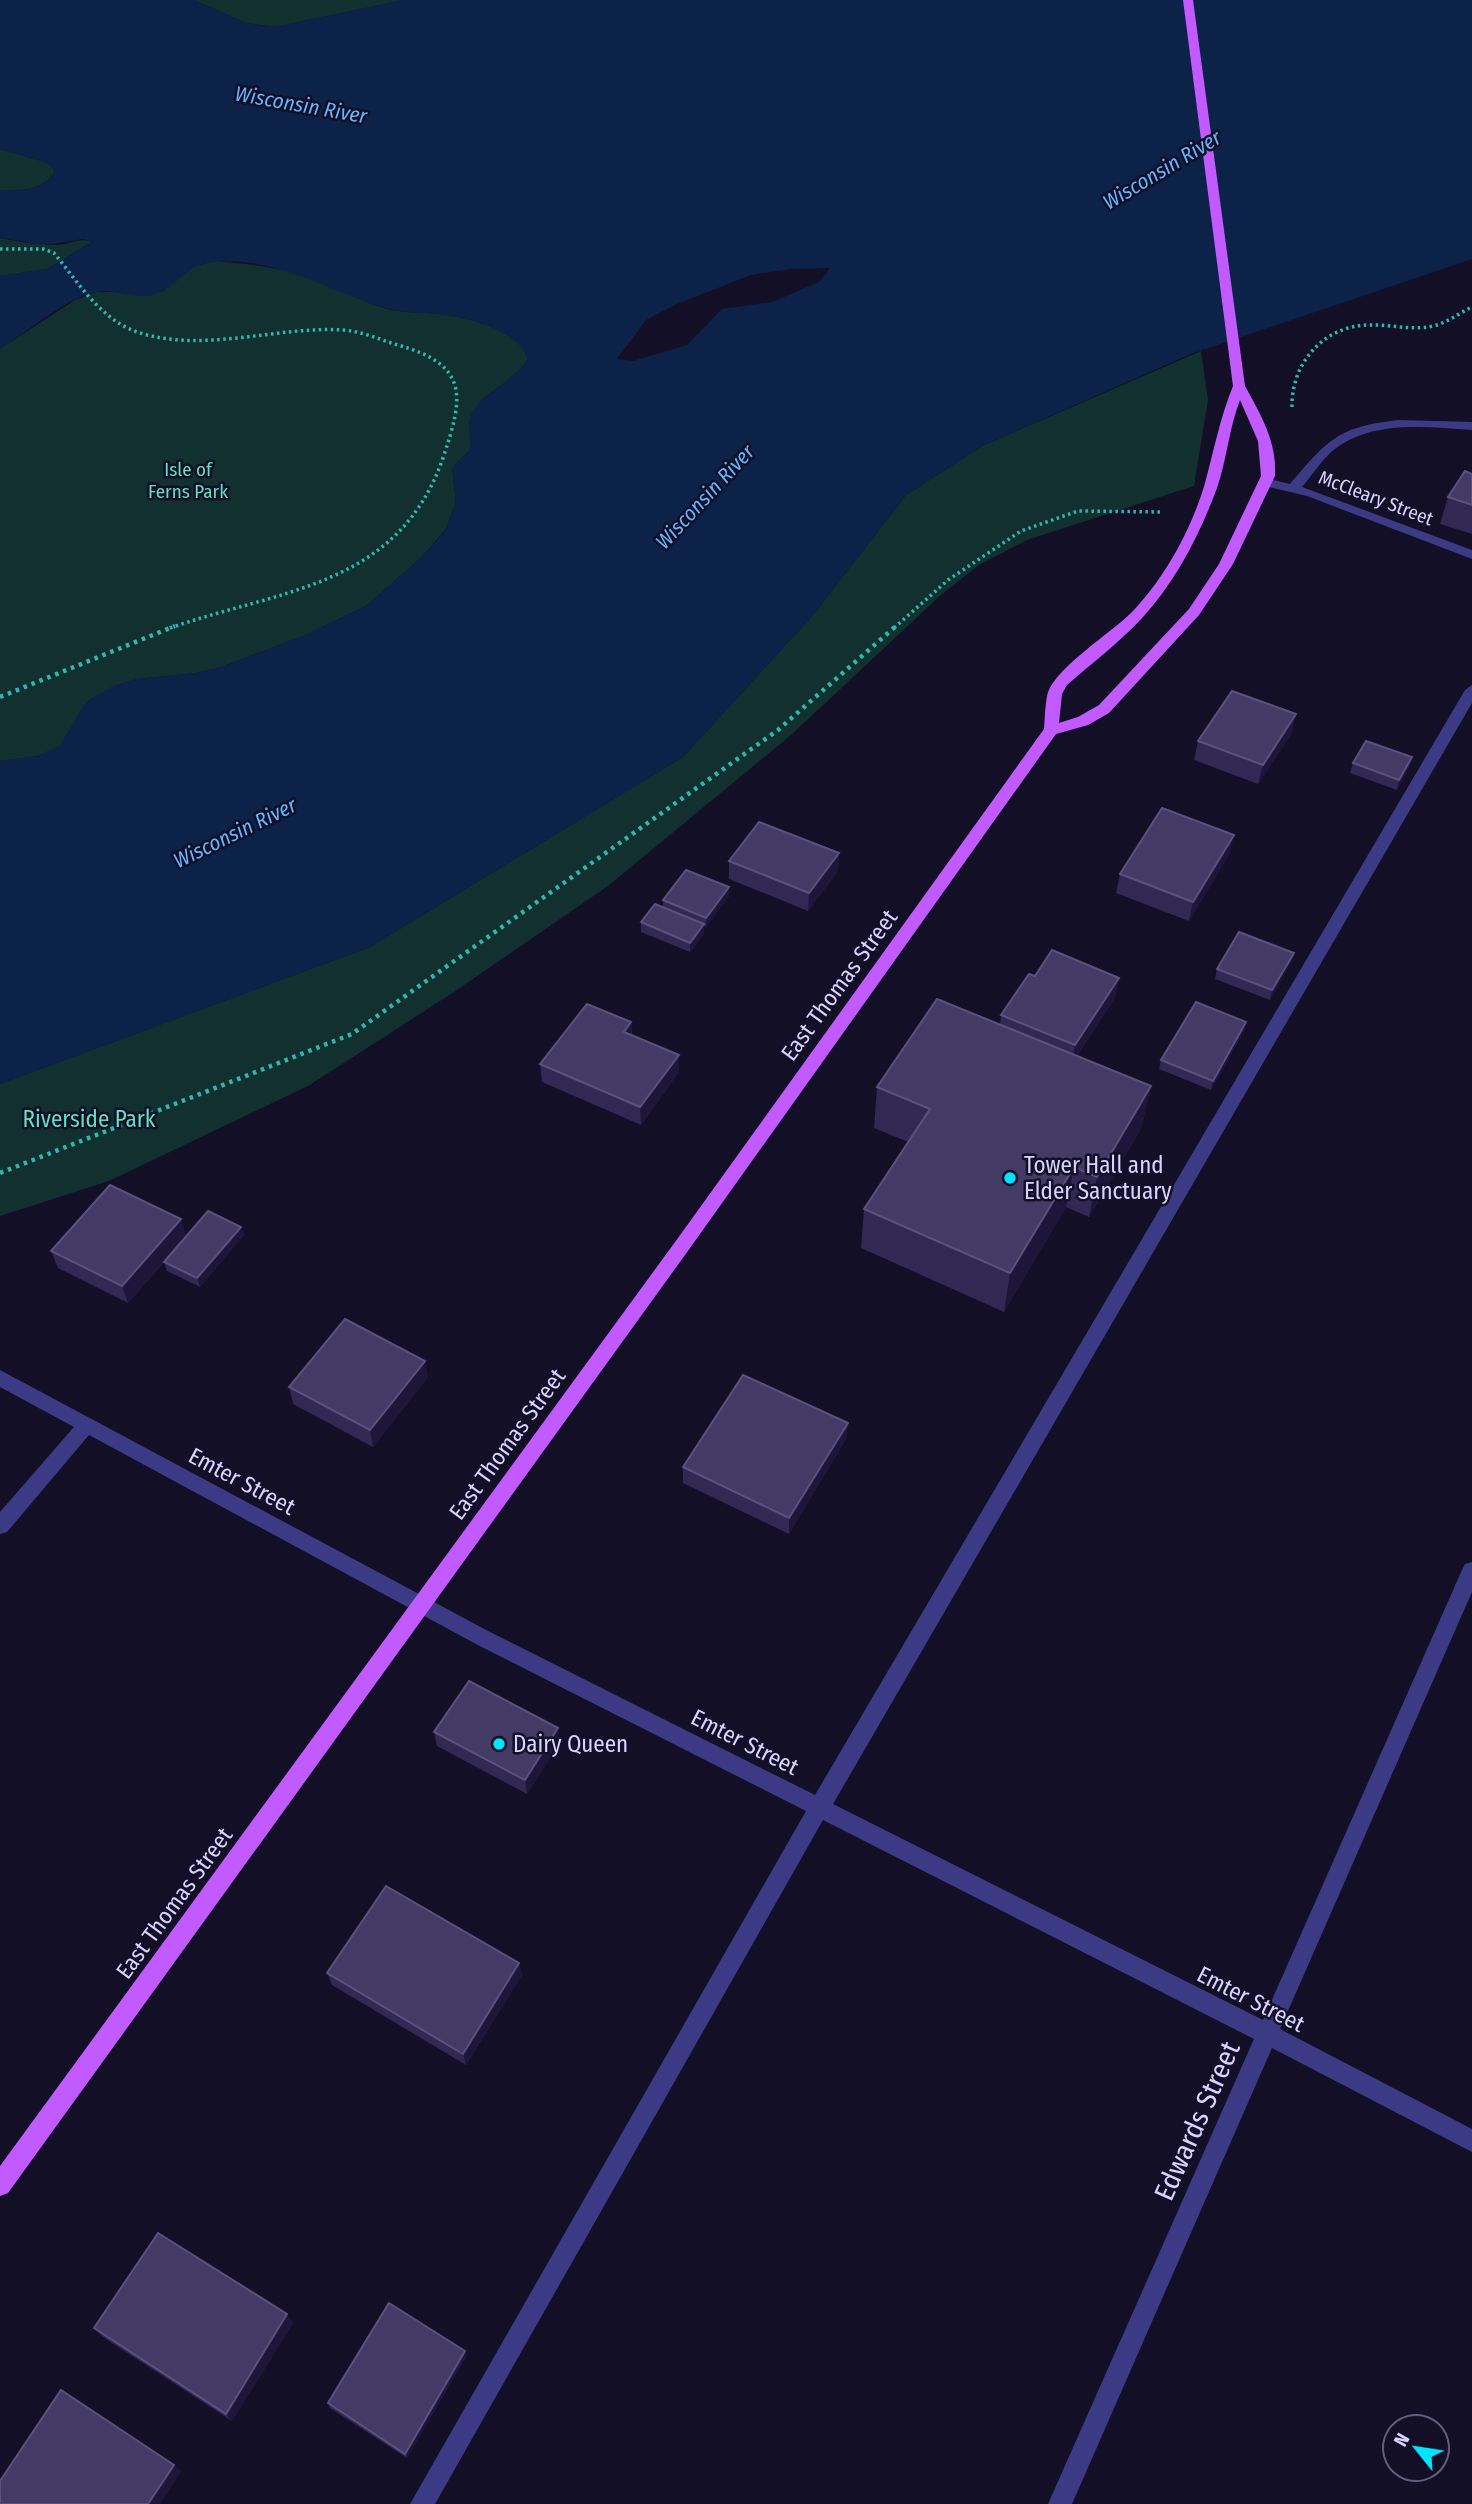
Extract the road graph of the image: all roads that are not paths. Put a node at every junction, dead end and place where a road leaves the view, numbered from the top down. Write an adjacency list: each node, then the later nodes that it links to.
1 (1188, 0): 2 (main road)
2 (1239, 386): 4 (main road); 8 (main road, East Thomas Street)
3 (1472, 426): 5 (street)
4 (1265, 482): 5 (street, McCleary Street); 8 (main road)
5 (1294, 488): 6 (street, McCleary Street)
6 (1472, 555)
7 (1472, 690): 14 (street)
8 (1051, 730): 13 (main road, East Thomas Street)
9 (0, 1378): 10 (street, Emter Street)
10 (87, 1425): 11 (street); 13 (street, Emter Street)
11 (0, 1525)
12 (1472, 1570): 15 (street, Edwards Street)
13 (422, 1605): 14 (street, Emter Street); 17 (main road, East Thomas Street)
14 (819, 1808): 15 (street, Emter Street); 18 (street)
15 (1268, 2034): 16 (street, Emter Street); 19 (street, Edwards Street)
16 (1472, 2141)
17 (0, 2185)
18 (422, 2504)
19 (1060, 2504)

